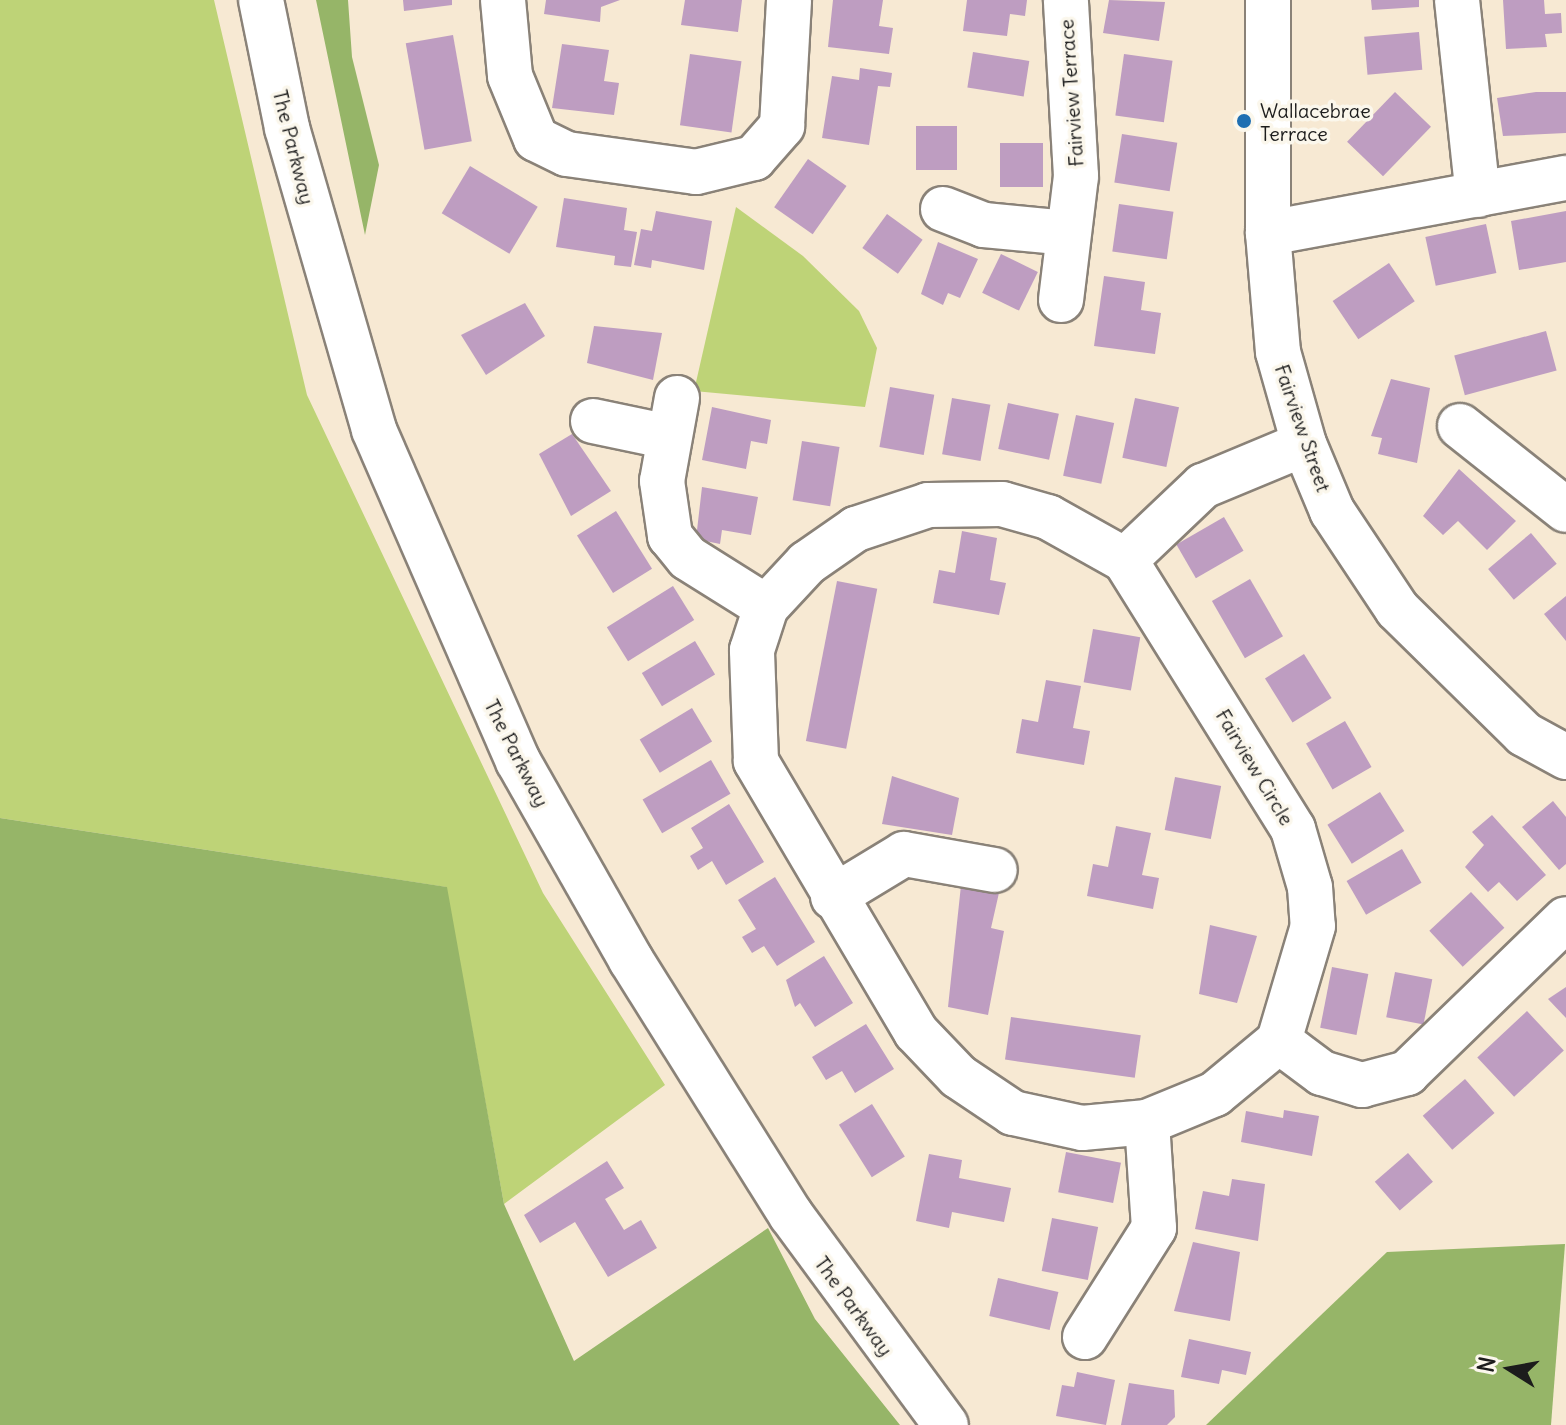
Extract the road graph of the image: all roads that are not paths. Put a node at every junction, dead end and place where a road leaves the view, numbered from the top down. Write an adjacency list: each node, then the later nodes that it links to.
1 (261, 0): 26 (street, The Parkway)
2 (503, 0): 3 (street)
3 (789, 0)
4 (1066, 0): 10 (street, Fairview Terrace)
5 (1268, 0): 11 (street, Fairview Street)
6 (1457, 0): 8 (street)
7 (1566, 178): 8 (street)
8 (1478, 195): 11 (street)
9 (943, 209): 10 (street)
10 (1067, 233): 12 (street, Fairview Terrace)
11 (1268, 233): 15 (street, Fairview Street)
12 (1061, 300)
13 (593, 421): 18 (street)
14 (1460, 426): 16 (street)
15 (1304, 444): 17 (street); 19 (street, Fairview Street)
16 (1566, 510)
17 (1125, 560): 18 (street); 23 (street, Fairview Circle)
18 (766, 607): 21 (street)
19 (1566, 757)
20 (995, 870): 21 (street)
21 (833, 897): 24 (street)
22 (1566, 919): 23 (street)
23 (1279, 1041): 24 (street)
24 (1147, 1122): 25 (street)
25 (1085, 1337)
26 (946, 1425)

